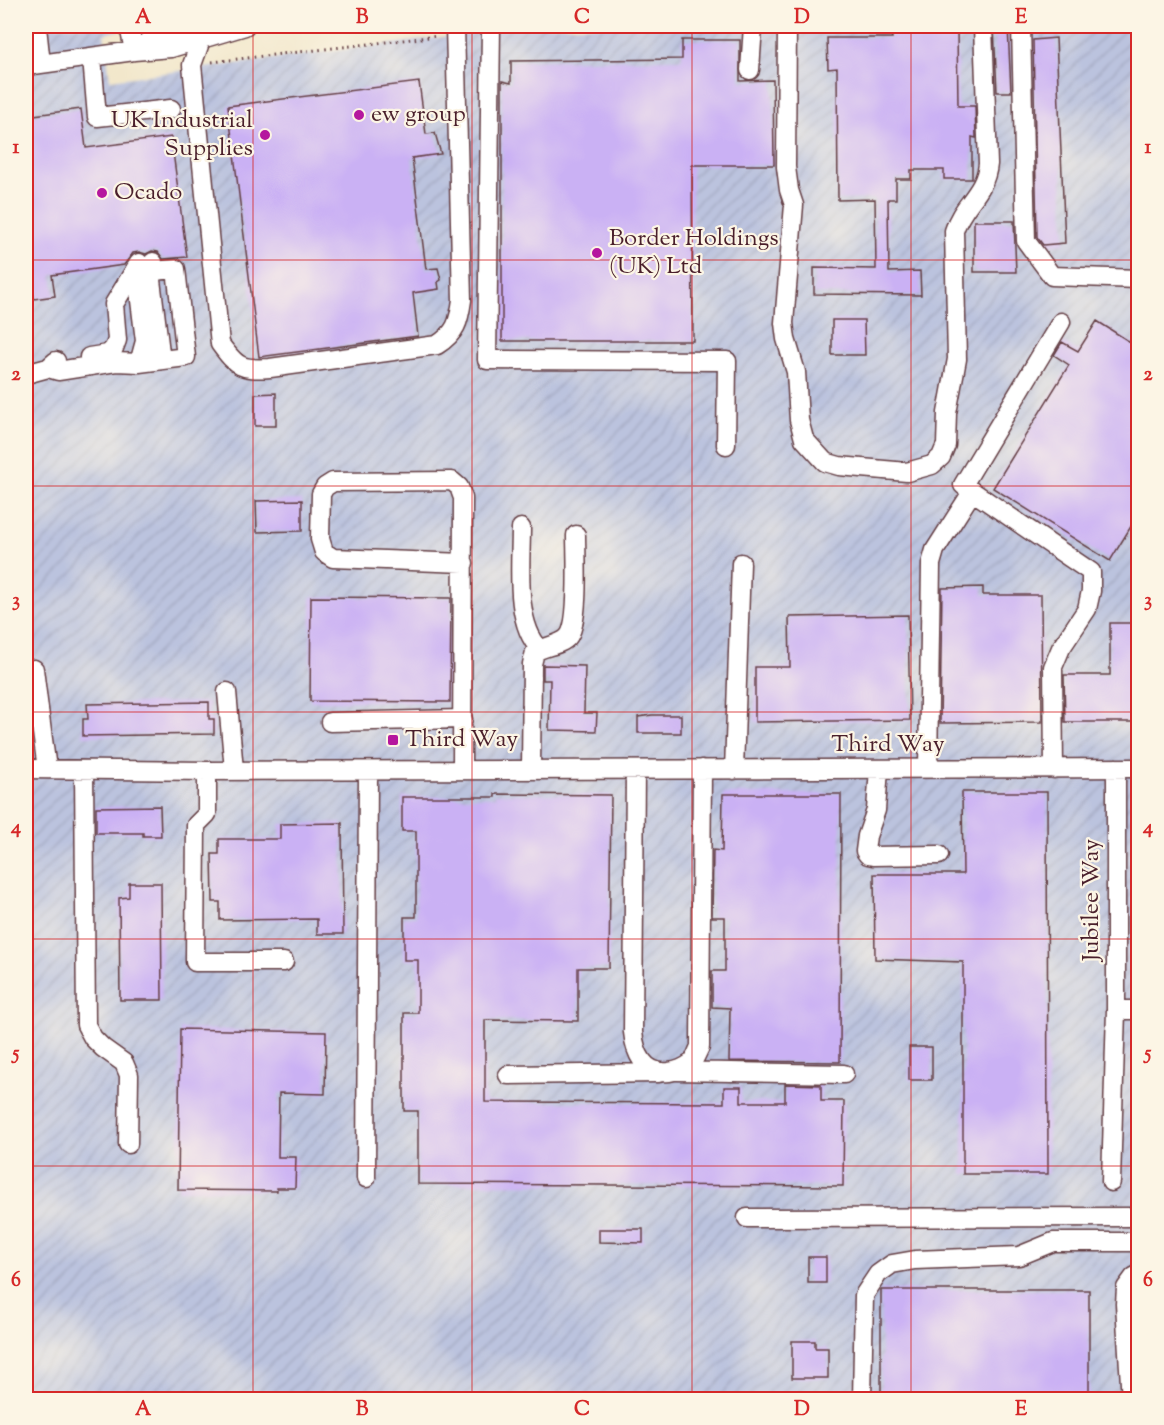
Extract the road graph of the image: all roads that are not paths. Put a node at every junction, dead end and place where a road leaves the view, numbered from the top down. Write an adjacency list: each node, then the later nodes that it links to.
1 (129, 26): 12 (street)
2 (182, 26): 12 (street)
3 (245, 26): 11 (street)
4 (455, 26): 11 (street)
5 (491, 26): 24 (street)
6 (753, 26): 15 (street)
7 (787, 26): 8 (street)
8 (983, 26)
9 (1022, 26): 18 (street)
10 (26, 28): 14 (street)
11 (201, 40): 12 (street)
12 (134, 51): 13 (street)
13 (92, 58): 14 (street); 16 (street)
14 (33, 65)
15 (750, 70)
16 (171, 109)
17 (149, 265): 20 (street); 20 (street); 21 (street); 22 (street)
18 (1138, 279)
19 (1061, 322): 25 (street)
20 (161, 360): 21 (street)
21 (139, 363): 22 (street); 23 (street)
22 (48, 368): 23 (street)
23 (26, 376)
24 (726, 445)
25 (972, 492): 41 (street); 42 (street)
26 (521, 528): 30 (street)
27 (576, 535): 30 (street)
28 (741, 562): 49 (street)
29 (464, 563): 29 (street); 34 (street)
30 (540, 649): 46 (street)
31 (34, 669): 33 (street)
32 (227, 692): 44 (street)
33 (33, 719): 39 (street)
34 (463, 719): 35 (street); 45 (street)
35 (330, 722)
36 (1116, 768): 37 (street, Third Way); 42 (street, Third Way); 54 (street, Jubilee Way)
37 (1138, 768)
38 (26, 769): 39 (street, Third Way)
39 (47, 769): 43 (street, Third Way)
40 (879, 769): 41 (street, Third Way); 49 (street, Third Way); 52 (street)
41 (928, 769): 42 (street, Third Way)
42 (1054, 769)
43 (84, 770): 50 (street, Third Way); 59 (street)
44 (234, 770): 50 (street, Third Way); 51 (street, Third Way)
45 (462, 770): 46 (street, Third Way); 51 (street, Third Way)
46 (531, 770): 47 (street, Third Way)
47 (635, 770): 48 (street, Third Way); 56 (street)
48 (702, 770): 49 (street, Third Way); 56 (street)
49 (734, 770)
50 (207, 771): 53 (street)
51 (368, 771): 60 (street)
52 (939, 855)
53 (284, 962)
54 (1116, 1010): 55 (street); 61 (street, Jubilee Way)
55 (1138, 1010)
56 (668, 1072): 57 (street); 58 (street)
57 (844, 1074)
58 (508, 1075)
59 (128, 1144)
60 (366, 1178)
61 (1111, 1182)
62 (1138, 1217): 63 (street)
63 (747, 1218)
64 (1138, 1242): 66 (street)
65 (1138, 1275): 67 (street)
66 (862, 1400)
67 (1131, 1400)

